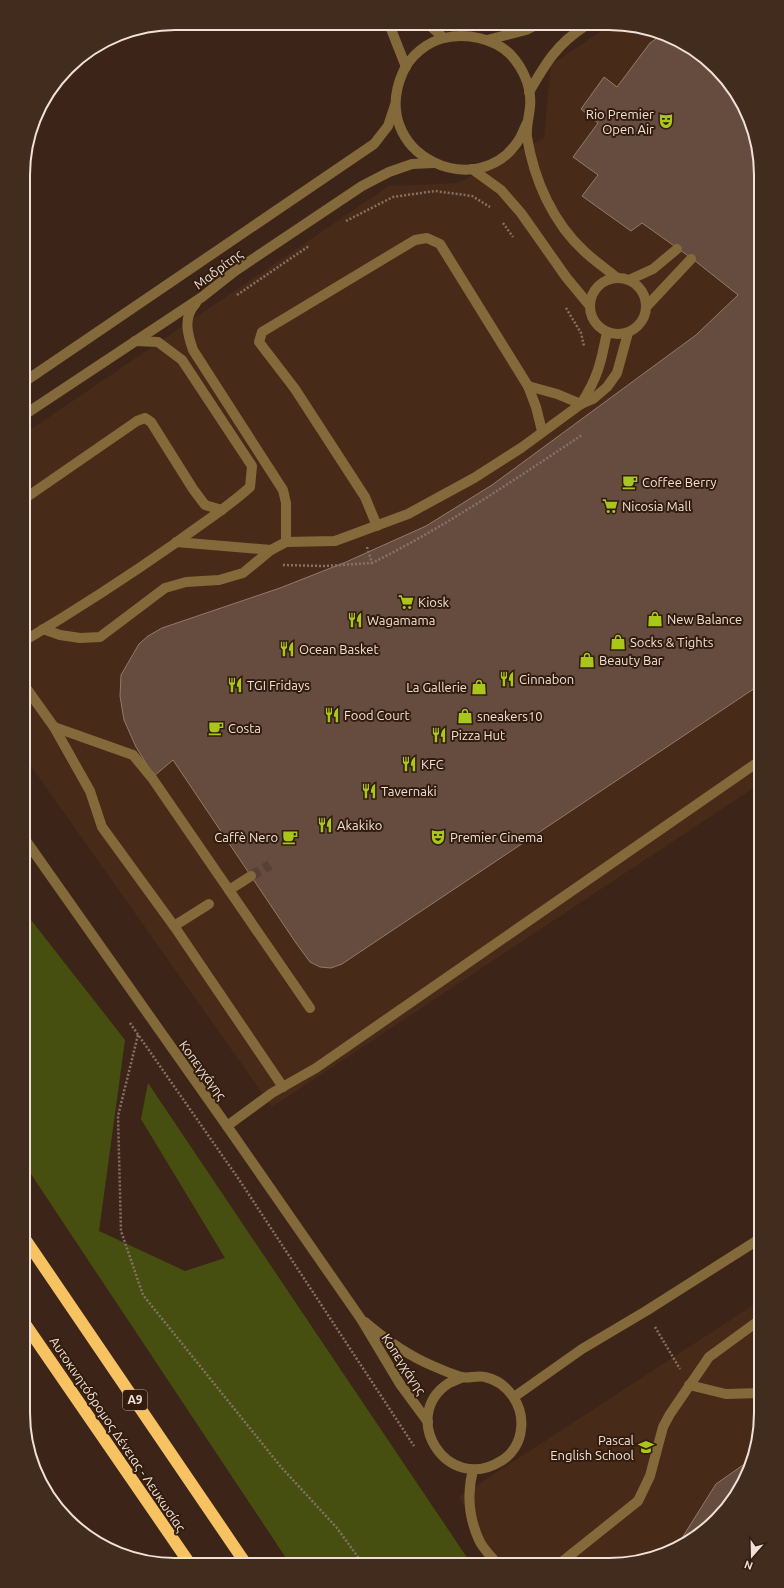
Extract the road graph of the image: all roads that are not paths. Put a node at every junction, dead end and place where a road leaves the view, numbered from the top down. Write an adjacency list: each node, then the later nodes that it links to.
1 (391, 30): 7 (street)
2 (435, 30): 5 (street)
3 (526, 30): 6 (street)
4 (578, 30): 8 (street)
5 (444, 38): 6 (street); 7 (street)
6 (487, 40): 8 (street)
7 (406, 67): 9 (street)
8 (530, 92): 10 (street)
9 (395, 105): 11 (street); 23 (street, Μαδρίτης)
10 (528, 121): 12 (street); 15 (street)
11 (434, 163): 12 (street); 17 (street, Μαδρίτης)
12 (472, 169): 18 (street)
13 (677, 249): 16 (street)
14 (691, 259): 19 (street)
15 (616, 277): 16 (street); 18 (street)
16 (629, 280): 19 (street)
17 (202, 297): 22 (street, Μαδρίτης); 32 (street)
18 (590, 306): 20 (street)
19 (647, 306): 21 (street)
20 (607, 332): 21 (street); 25 (street)
21 (628, 333): 25 (street)
22 (135, 341): 26 (street, Μαδρίτης); 29 (street)
23 (30, 378)
24 (528, 386): 25 (street); 27 (street); 30 (street)
25 (581, 404): 27 (street)
26 (30, 411)
27 (542, 431): 30 (street)
28 (30, 495): 29 (street)
29 (222, 510): 31 (street)
30 (377, 526): 32 (street)
31 (176, 542): 33 (street); 34 (street)
32 (286, 542): 33 (street)
33 (271, 550): 34 (street)
34 (43, 629): 35 (street)
35 (30, 637)
36 (30, 694): 37 (street)
37 (54, 728): 41 (street); 43 (street)
38 (754, 765): 45 (street)
39 (30, 847): 46 (street, Κοπεγχάγης)
40 (251, 876): 41 (street)
41 (229, 890): 44 (street)
42 (209, 904): 43 (street)
43 (174, 926): 45 (street)
44 (310, 1008)
45 (283, 1087): 46 (street)
46 (227, 1126): 49 (street, Κοπεγχάγης)
47 (754, 1242): 55 (street)
48 (30, 1246): 59 (highway, A9)
49 (361, 1319): 52 (street, Κοπεγχάγης); 56 (street, Κοπεγχάγης)
50 (754, 1324): 53 (street)
51 (30, 1331): 58 (highway, Αυτοκινητόδρομος Δένειας - Λευκωσίας)
52 (463, 1378): 55 (street); 56 (street)
53 (689, 1385): 54 (street); 61 (street)
54 (754, 1393)
55 (514, 1397): 57 (street)
56 (428, 1422): 57 (street)
57 (473, 1470): 60 (street)
58 (186, 1558)
59 (242, 1558)
60 (492, 1558)
61 (567, 1558)

